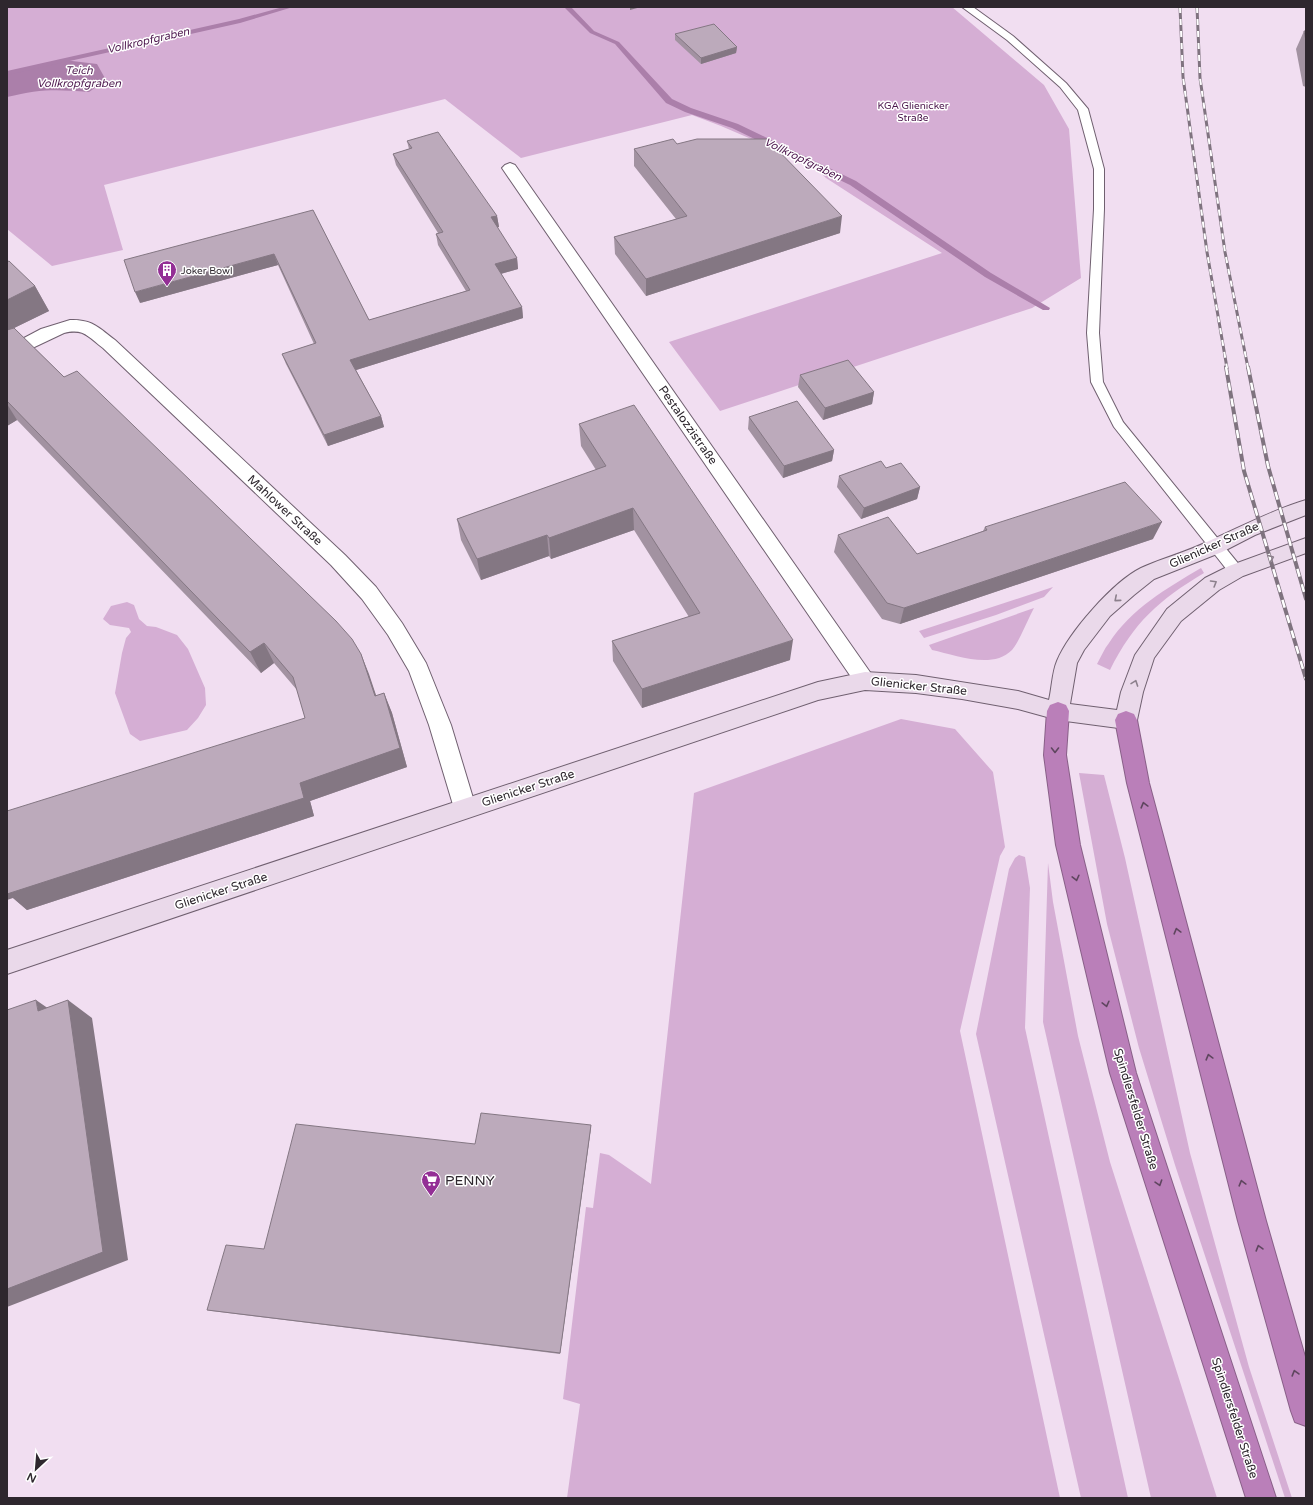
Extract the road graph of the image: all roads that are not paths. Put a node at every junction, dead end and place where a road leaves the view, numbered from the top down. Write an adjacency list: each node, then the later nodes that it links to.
1 (967, 7): 6 (lane)
2 (510, 168): 8 (street, Pestalozzistraße)
3 (7, 354): 11 (street, Mahlower Straße)
4 (1306, 507): 6 (street, Glienicker Straße)
5 (1306, 545): 7 (street, one-way to 5)
6 (1215, 547): 7 (lane); 9 (street, Glienicker Straße, one-way to 9)
7 (1236, 571): 10 (street, one-way to 7)
8 (865, 681): 9 (street, Glienicker Straße); 11 (street, Glienicker Straße)
9 (1058, 711): 10 (street, Glienicker Straße); 14 (highway, Spindlersfelder Straße, one-way to 14)
10 (1126, 720): 13 (highway, one-way to 10)
11 (465, 808): 12 (street, Glienicker Straße)
12 (7, 962)
13 (1306, 1410)
14 (1261, 1498)

